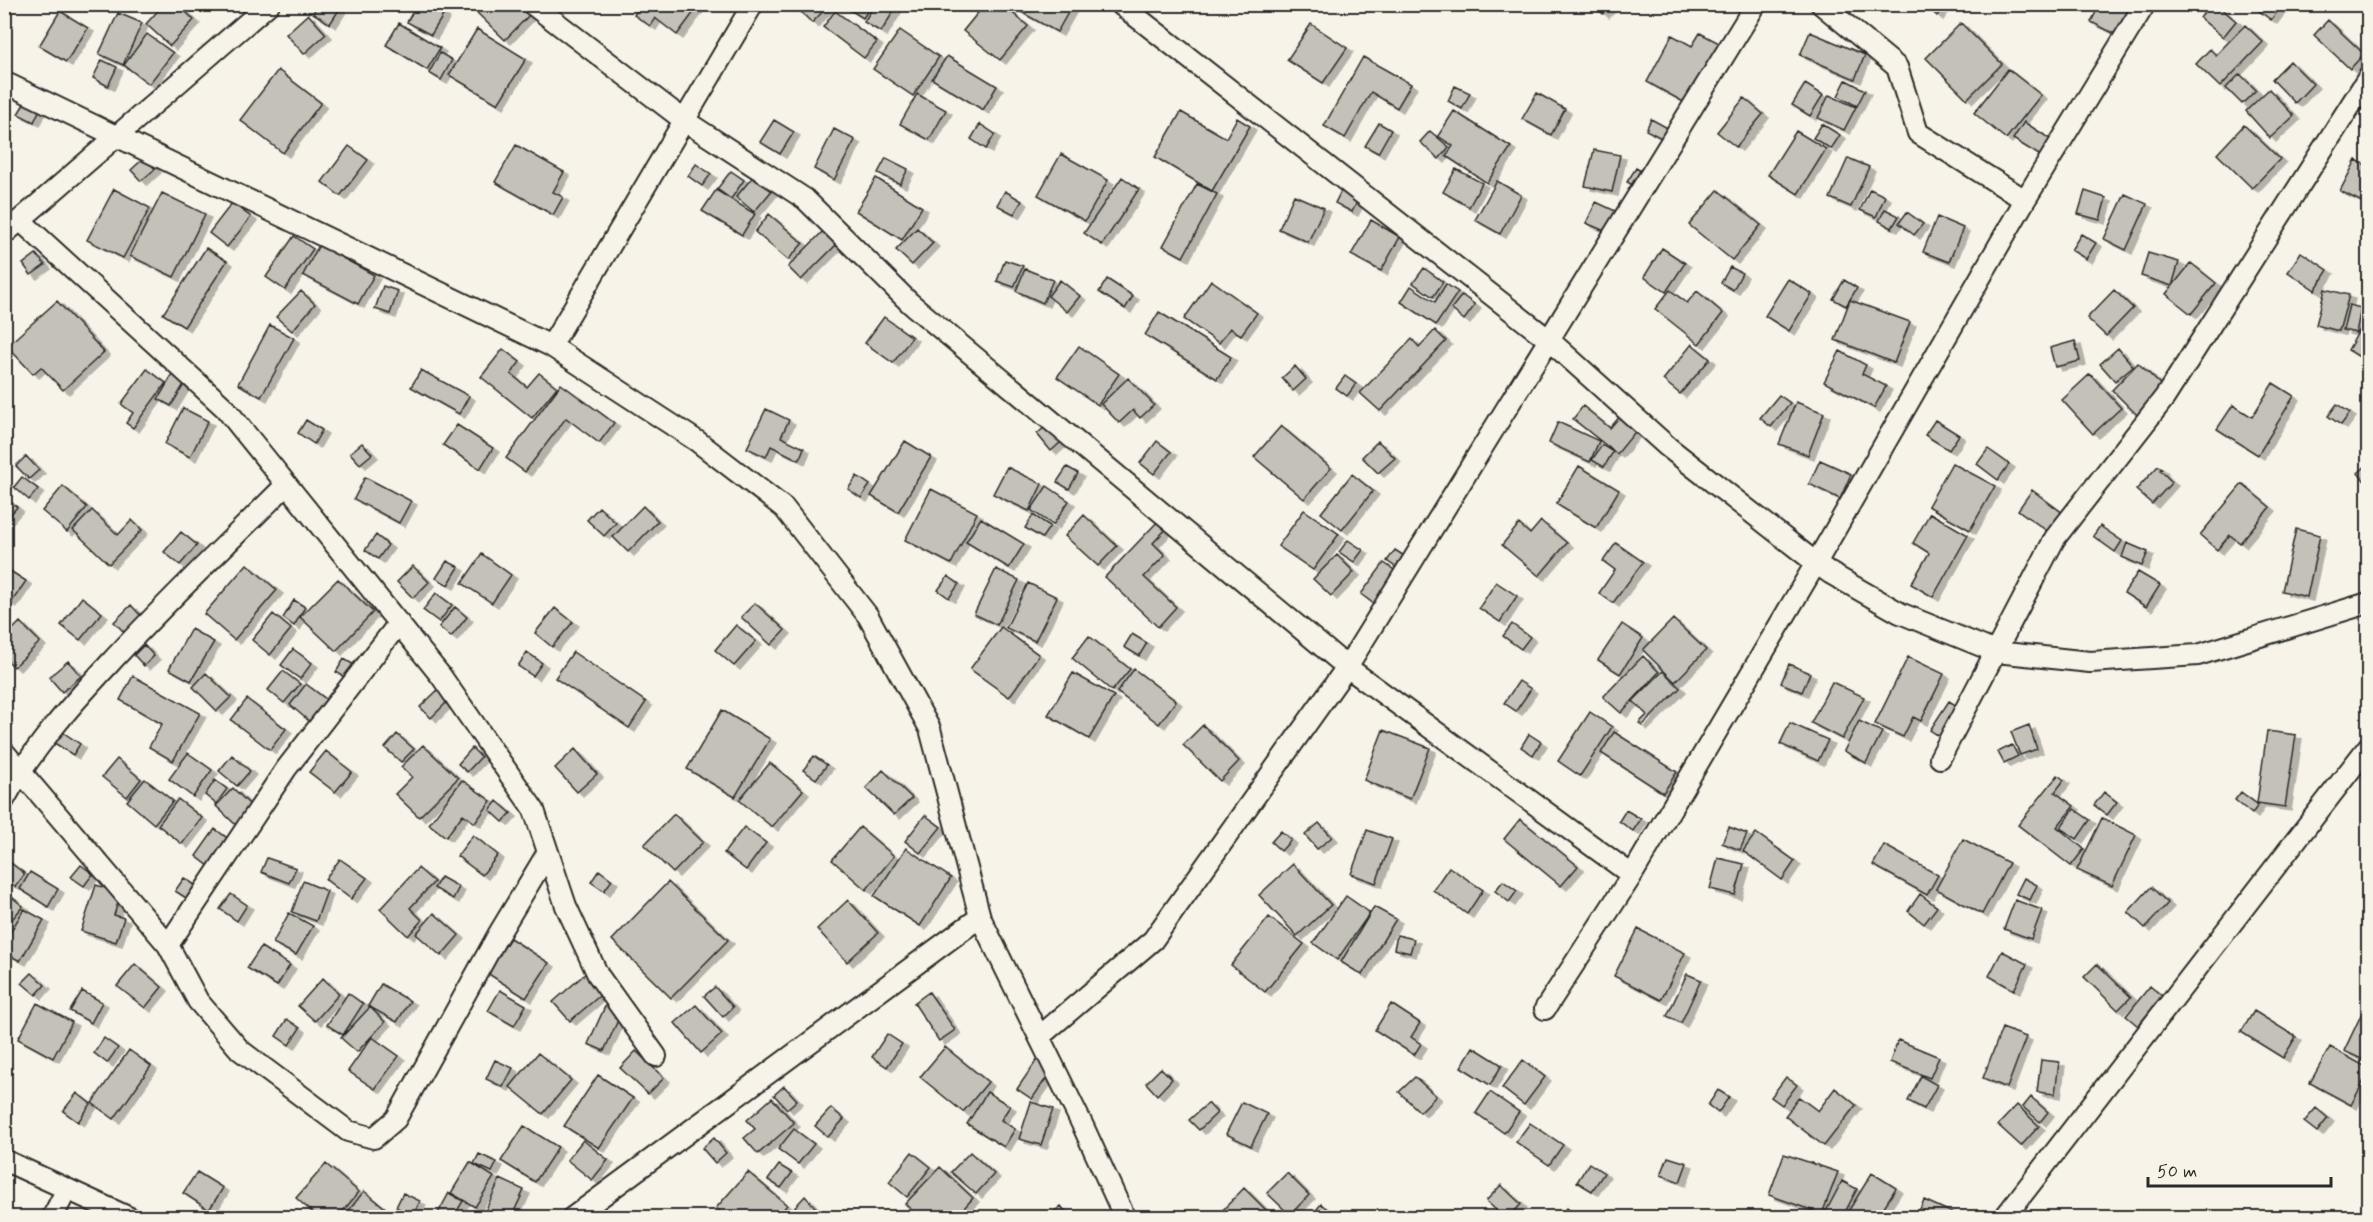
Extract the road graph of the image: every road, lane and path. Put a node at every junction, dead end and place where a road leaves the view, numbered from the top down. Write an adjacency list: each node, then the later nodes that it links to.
1 (269, 4): 11 (street)
2 (532, 4): 10 (street)
3 (753, 4): 10 (street)
4 (1120, 4): 15 (street)
5 (1756, 4): 15 (street)
6 (1821, 4): 12 (street)
7 (2145, 4): 12 (street)
8 (2368, 78): 21 (street)
9 (4, 82): 11 (street)
10 (685, 121): 16 (street); 22 (street)
11 (117, 136): 13 (street); 16 (street)
12 (2025, 200): 18 (street)
13 (20, 220): 14 (street); 17 (street)
14 (4, 234)
15 (1549, 340): 18 (street); 22 (street)
16 (551, 346): 30 (street)
17 (286, 485): 20 (street); 26 (street)
18 (1816, 563): 21 (street); 29 (street)
19 (2368, 603): 21 (street)
20 (399, 623): 28 (street); 31 (street)
21 (1996, 652): 25 (street)
22 (1347, 667): 29 (street); 33 (street)
23 (2368, 747): 41 (street)
24 (4, 752): 26 (street)
25 (1940, 758)
26 (20, 770): 27 (street); 31 (street)
27 (4, 800)
28 (548, 852): 31 (street); 34 (street)
29 (1632, 875): 32 (street)
30 (980, 917): 33 (street); 39 (street)
31 (168, 945)
32 (1545, 1010)
33 (1039, 1037): 40 (street)
34 (656, 1056)
35 (4, 1160): 36 (street)
36 (67, 1189): 37 (street); 38 (street)
37 (52, 1218)
38 (130, 1218)
39 (572, 1218)
40 (1125, 1218)
41 (2004, 1218)

